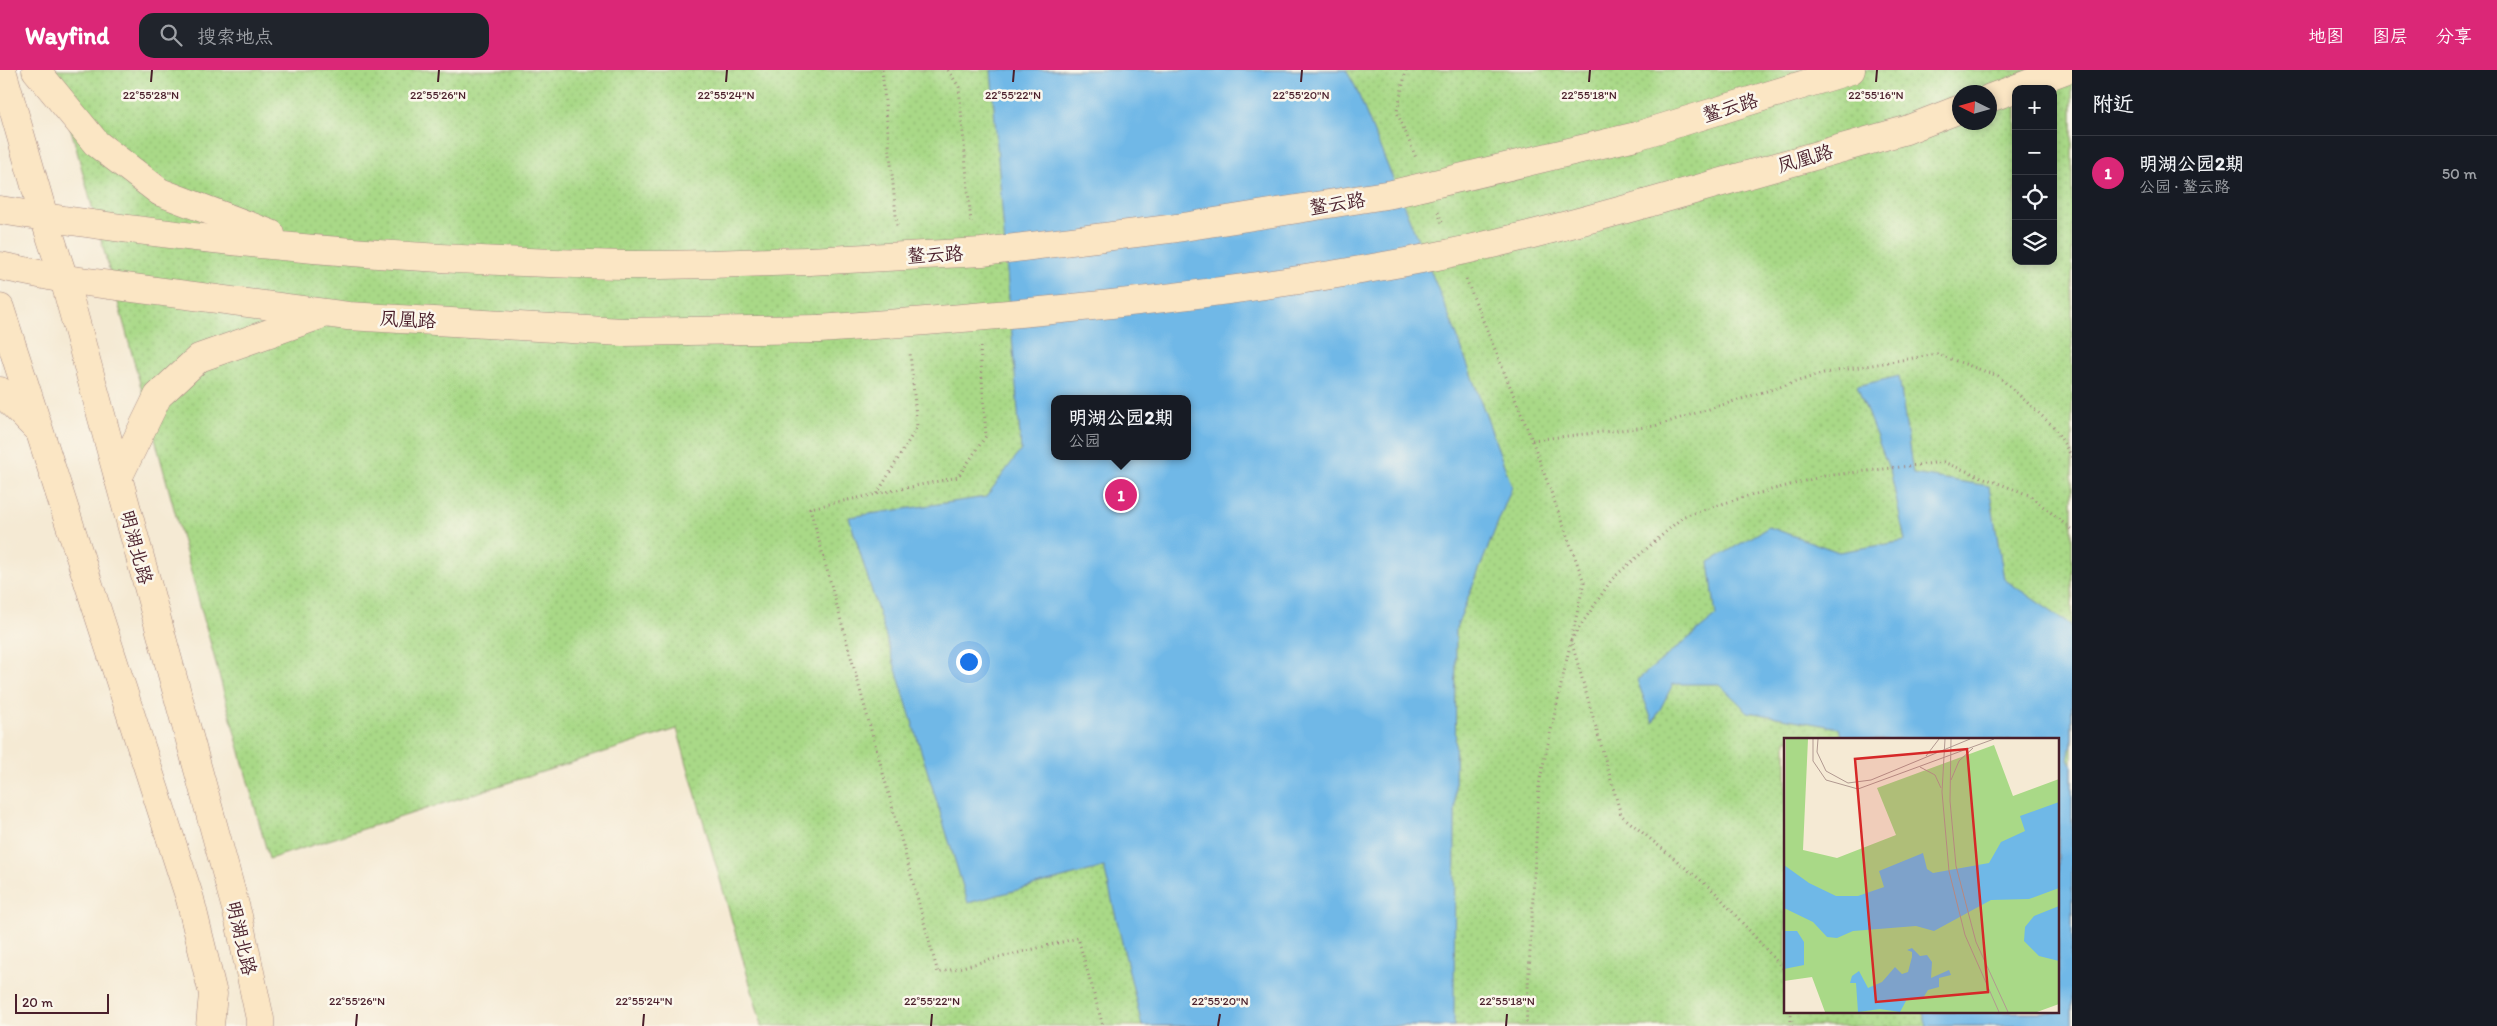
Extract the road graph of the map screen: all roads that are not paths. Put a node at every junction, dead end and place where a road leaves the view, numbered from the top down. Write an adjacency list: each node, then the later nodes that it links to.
1 (2, 70): 8 (street, 明湖北路)
2 (36, 70): 9 (street)
3 (1851, 70): 9 (street, 鳌云路, bridge)
4 (2065, 70): 5 (street)
5 (1997, 95)
6 (1952, 113): 13 (street, 凤凰路, bridge)
7 (0, 210): 8 (street)
8 (44, 217): 9 (street); 11 (street, 明湖北路)
9 (303, 246)
10 (0, 266): 11 (street, 凤凰路)
11 (64, 279): 13 (street, 凤凰路); 16 (street, 明湖北路)
12 (0, 308): 15 (street)
13 (327, 313): 16 (street)
14 (0, 390): 15 (street)
15 (40, 432): 17 (street)
16 (118, 478): 18 (street, 明湖北路)
17 (210, 1026)
18 (260, 1026)

